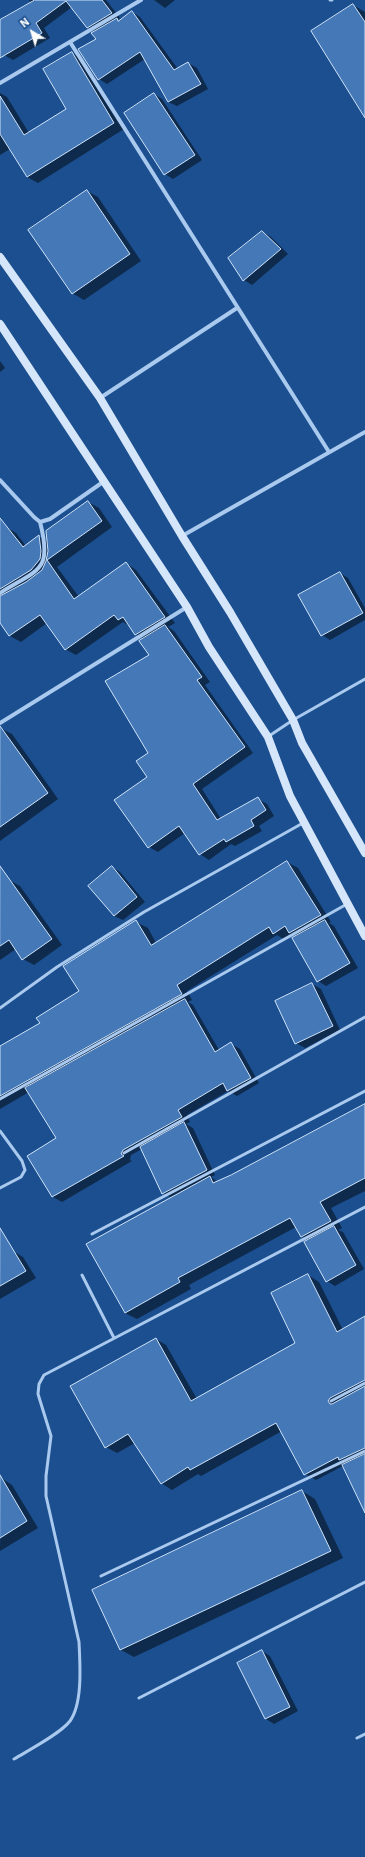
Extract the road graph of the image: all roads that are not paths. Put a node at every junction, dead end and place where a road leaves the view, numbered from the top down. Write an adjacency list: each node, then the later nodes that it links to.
1 (141, 0): 2 (street)
2 (70, 42): 3 (street); 5 (street)
3 (0, 83)
4 (0, 257): 7 (main road)
5 (237, 308): 7 (street); 9 (street)
6 (0, 324): 11 (main road)
7 (100, 398): 13 (main road)
8 (365, 432): 9 (street)
9 (329, 452): 13 (street)
10 (0, 480): 12 (street)
11 (103, 482): 12 (street); 15 (main road)
12 (40, 522): 14 (street)
13 (182, 536): 17 (main road)
14 (0, 593)
15 (187, 608): 18 (street); 19 (main road)
16 (365, 679): 17 (lane)
17 (293, 720): 19 (lane); 21 (main road)
18 (0, 723)
19 (268, 737): 20 (main road)
20 (304, 822): 22 (main road); 24 (lane)
21 (365, 853)
22 (348, 904): 23 (main road); 27 (lane)
23 (365, 936)
24 (0, 1008)
25 (365, 1017): 29 (lane)
26 (365, 1090): 32 (lane)
27 (0, 1099)
28 (0, 1131): 30 (lane)
29 (124, 1153)
30 (0, 1188)
31 (365, 1207): 34 (lane)
32 (92, 1234)
33 (82, 1275): 34 (lane)
34 (114, 1338): 43 (lane)
35 (365, 1383): 36 (lane)
36 (331, 1401)
37 (365, 1451): 38 (lane)
38 (102, 1576)
39 (365, 1582): 40 (lane)
40 (139, 1698)
41 (365, 1734): 42 (lane)
42 (358, 1738)
43 (14, 1759)

